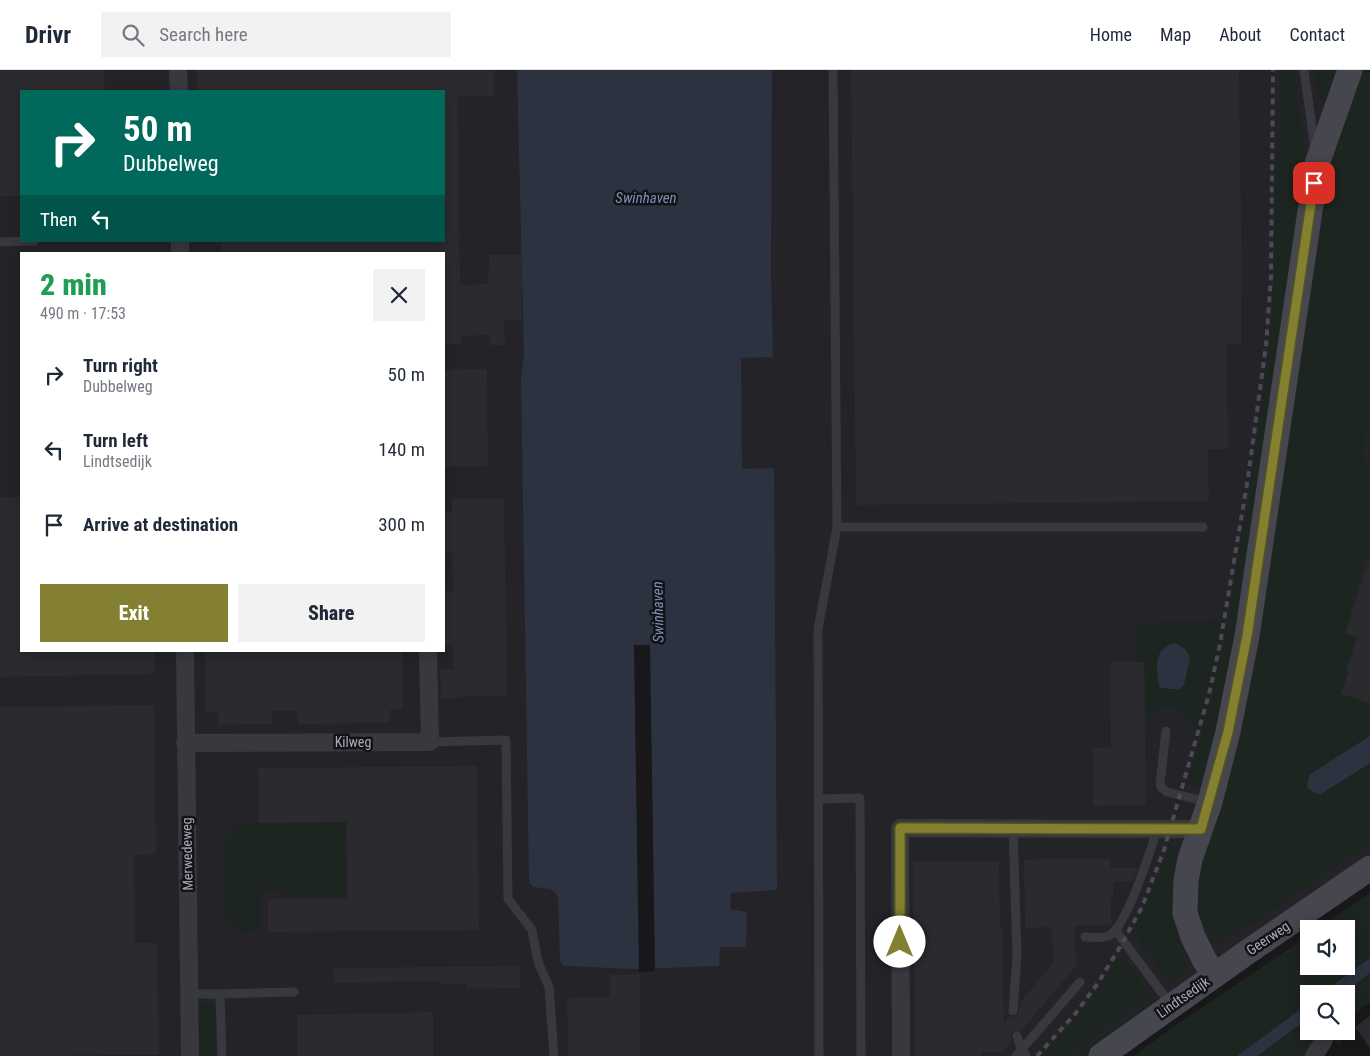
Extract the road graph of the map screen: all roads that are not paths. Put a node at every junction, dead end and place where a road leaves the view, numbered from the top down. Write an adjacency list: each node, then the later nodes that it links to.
1 (178, 70): 5 (street)
2 (833, 70): 9 (lane)
3 (1304, 70): 6 (lane)
4 (1350, 70): 6 (street, Lindtsedijk)
5 (178, 90)
6 (1317, 164): 17 (street, Lindtsedijk)
7 (20, 241): 8 (lane)
8 (0, 242)
9 (837, 527): 10 (lane); 16 (lane)
10 (1204, 527)
11 (185, 652): 15 (street, Merwedeweg)
12 (428, 652): 14 (street)
13 (1166, 731): 17 (lane)
14 (430, 742): 15 (street, Kilweg); 36 (lane)
15 (185, 743): 27 (street, Merwedeweg)
16 (818, 799): 37 (lane); 38 (lane)
17 (1210, 802): 20 (street, Lindtsedijk)
18 (1013, 828): 19 (street); 30 (lane); 39 (street)
19 (1158, 828): 20 (street); 22 (lane)
20 (1201, 829): 24 (street, Lindtsedijk)
21 (1370, 868): 24 (street, Geerweg)
22 (1116, 931): 23 (lane); 29 (lane)
23 (1085, 937)
24 (1215, 975): 29 (street, Lindtsedijk)
25 (1080, 982): 33 (lane)
26 (294, 992): 28 (lane)
27 (189, 994): 28 (lane); 34 (street, Merwedeweg)
28 (220, 994): 35 (lane)
29 (1171, 1006): 40 (street, Lindtsedijk)
30 (1013, 1011)
31 (1017, 1036): 33 (lane)
32 (1324, 1040): 41 (street)
33 (1021, 1054)
34 (190, 1056)
35 (222, 1056)
36 (554, 1056)
37 (819, 1056)
38 (861, 1056)
39 (900, 1056)
40 (1101, 1056)
41 (1314, 1056)

